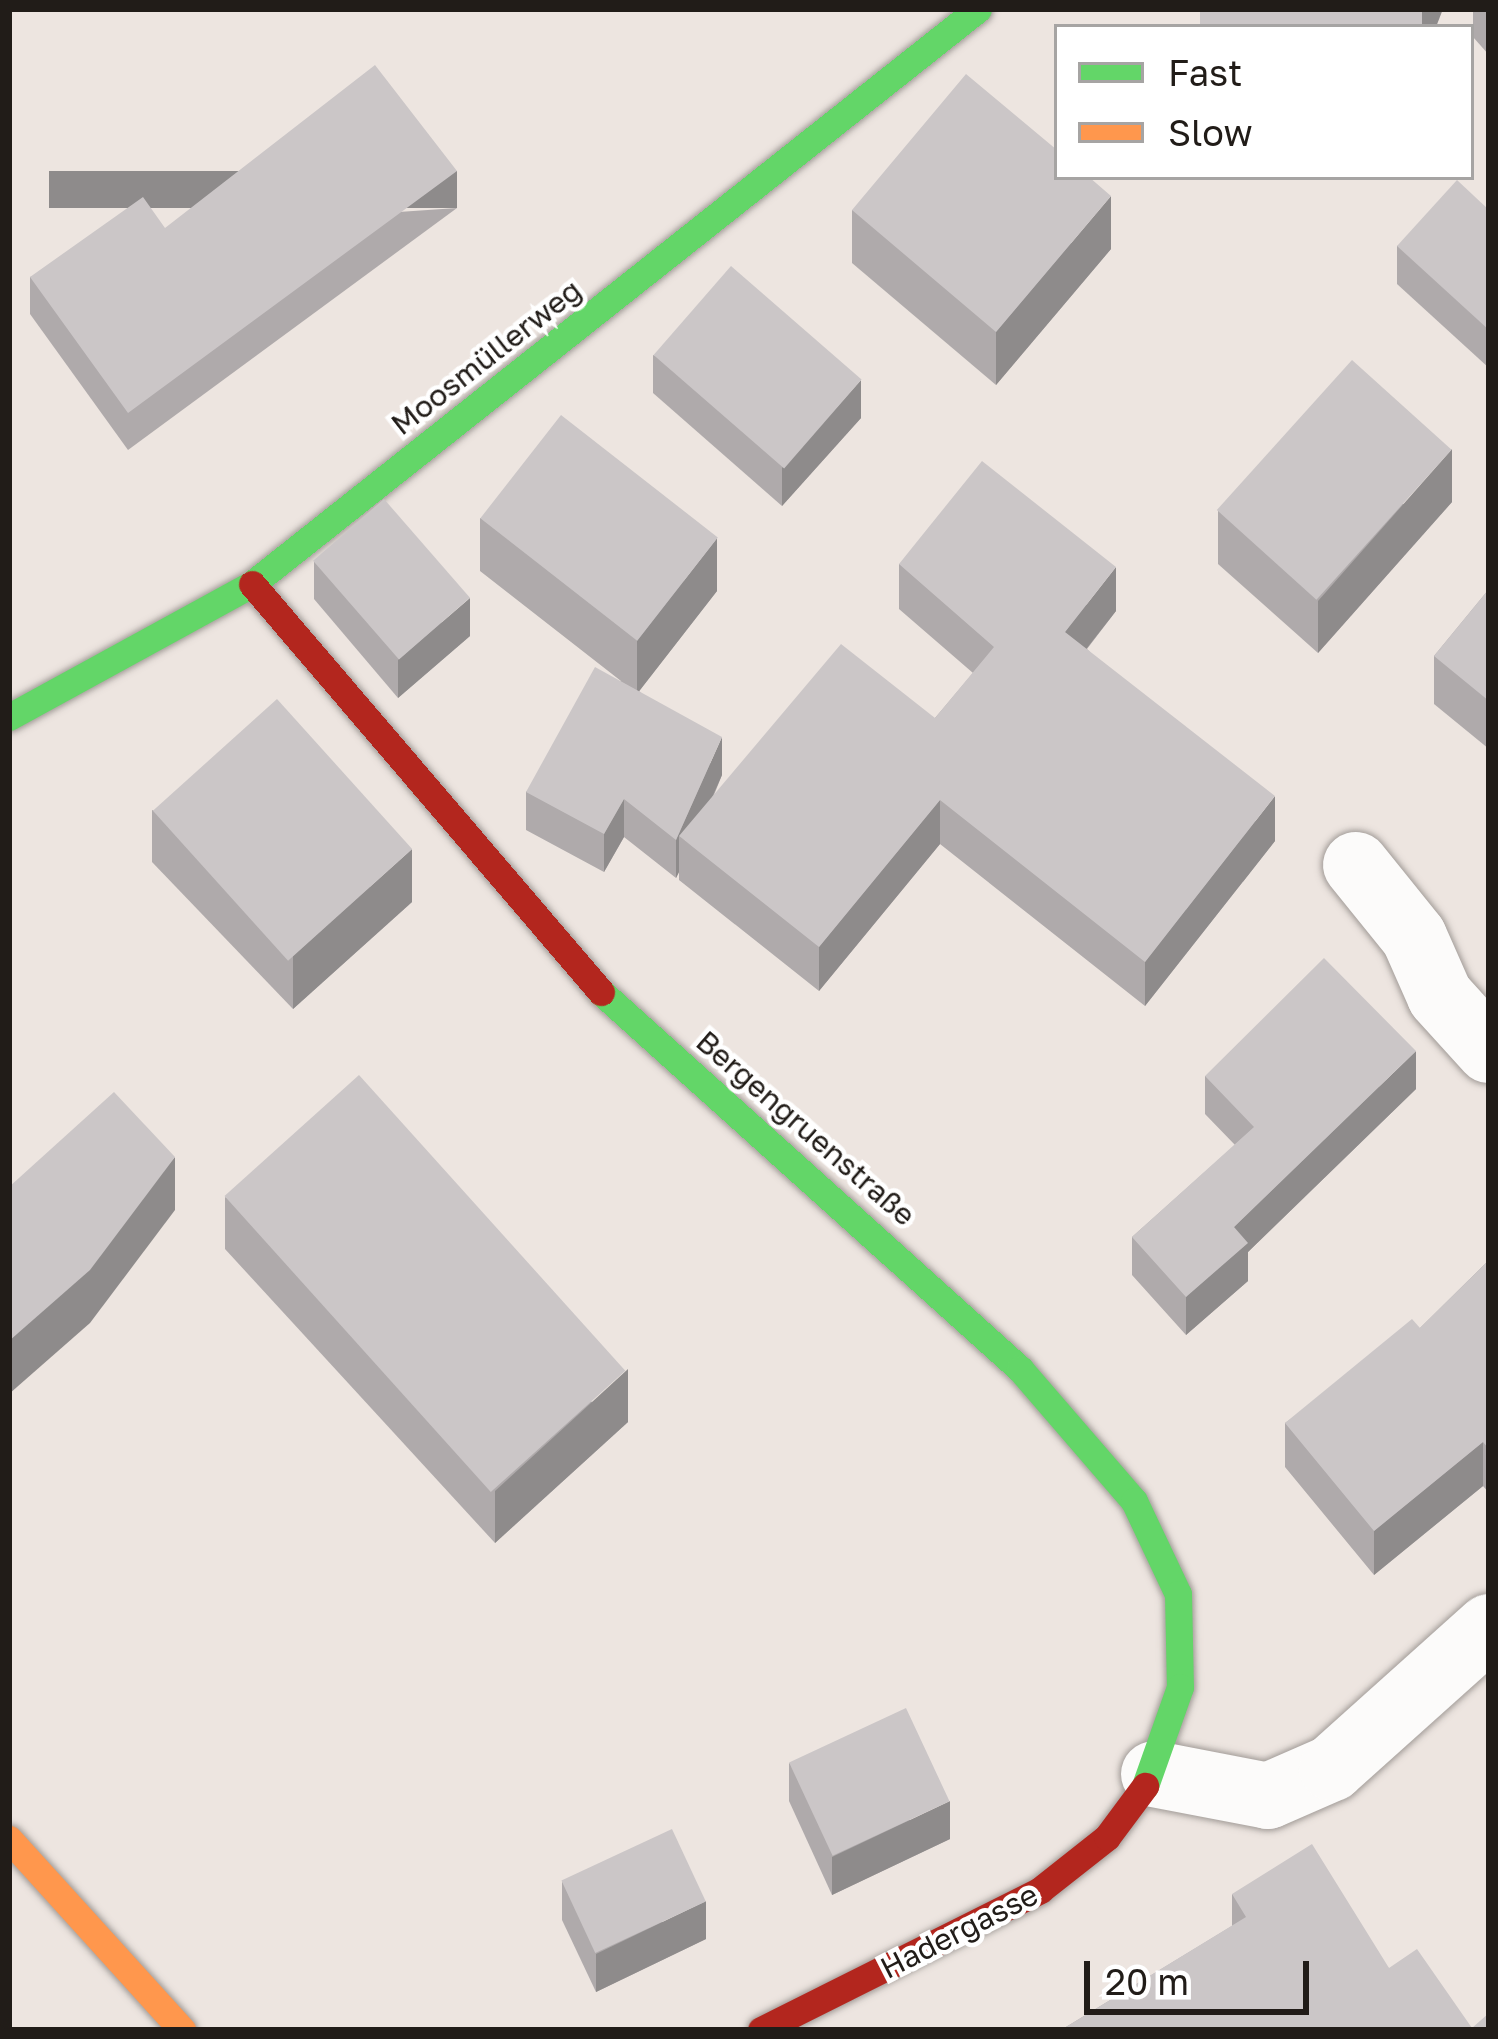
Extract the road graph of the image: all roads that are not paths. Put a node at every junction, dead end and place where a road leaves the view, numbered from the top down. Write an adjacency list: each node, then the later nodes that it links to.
1 (978, 9): 2 (street, Moosmüllerweg)
2 (252, 584): 3 (street, Moosmüllerweg); 7 (street, Bergengruenstraße)
3 (9, 718)
4 (1356, 865): 5 (street)
5 (1489, 1050)
6 (1489, 1627): 7 (street)
7 (1154, 1774): 10 (street, Hadergasse)
8 (9, 1839): 9 (street)
9 (182, 2030)
10 (761, 2030)

